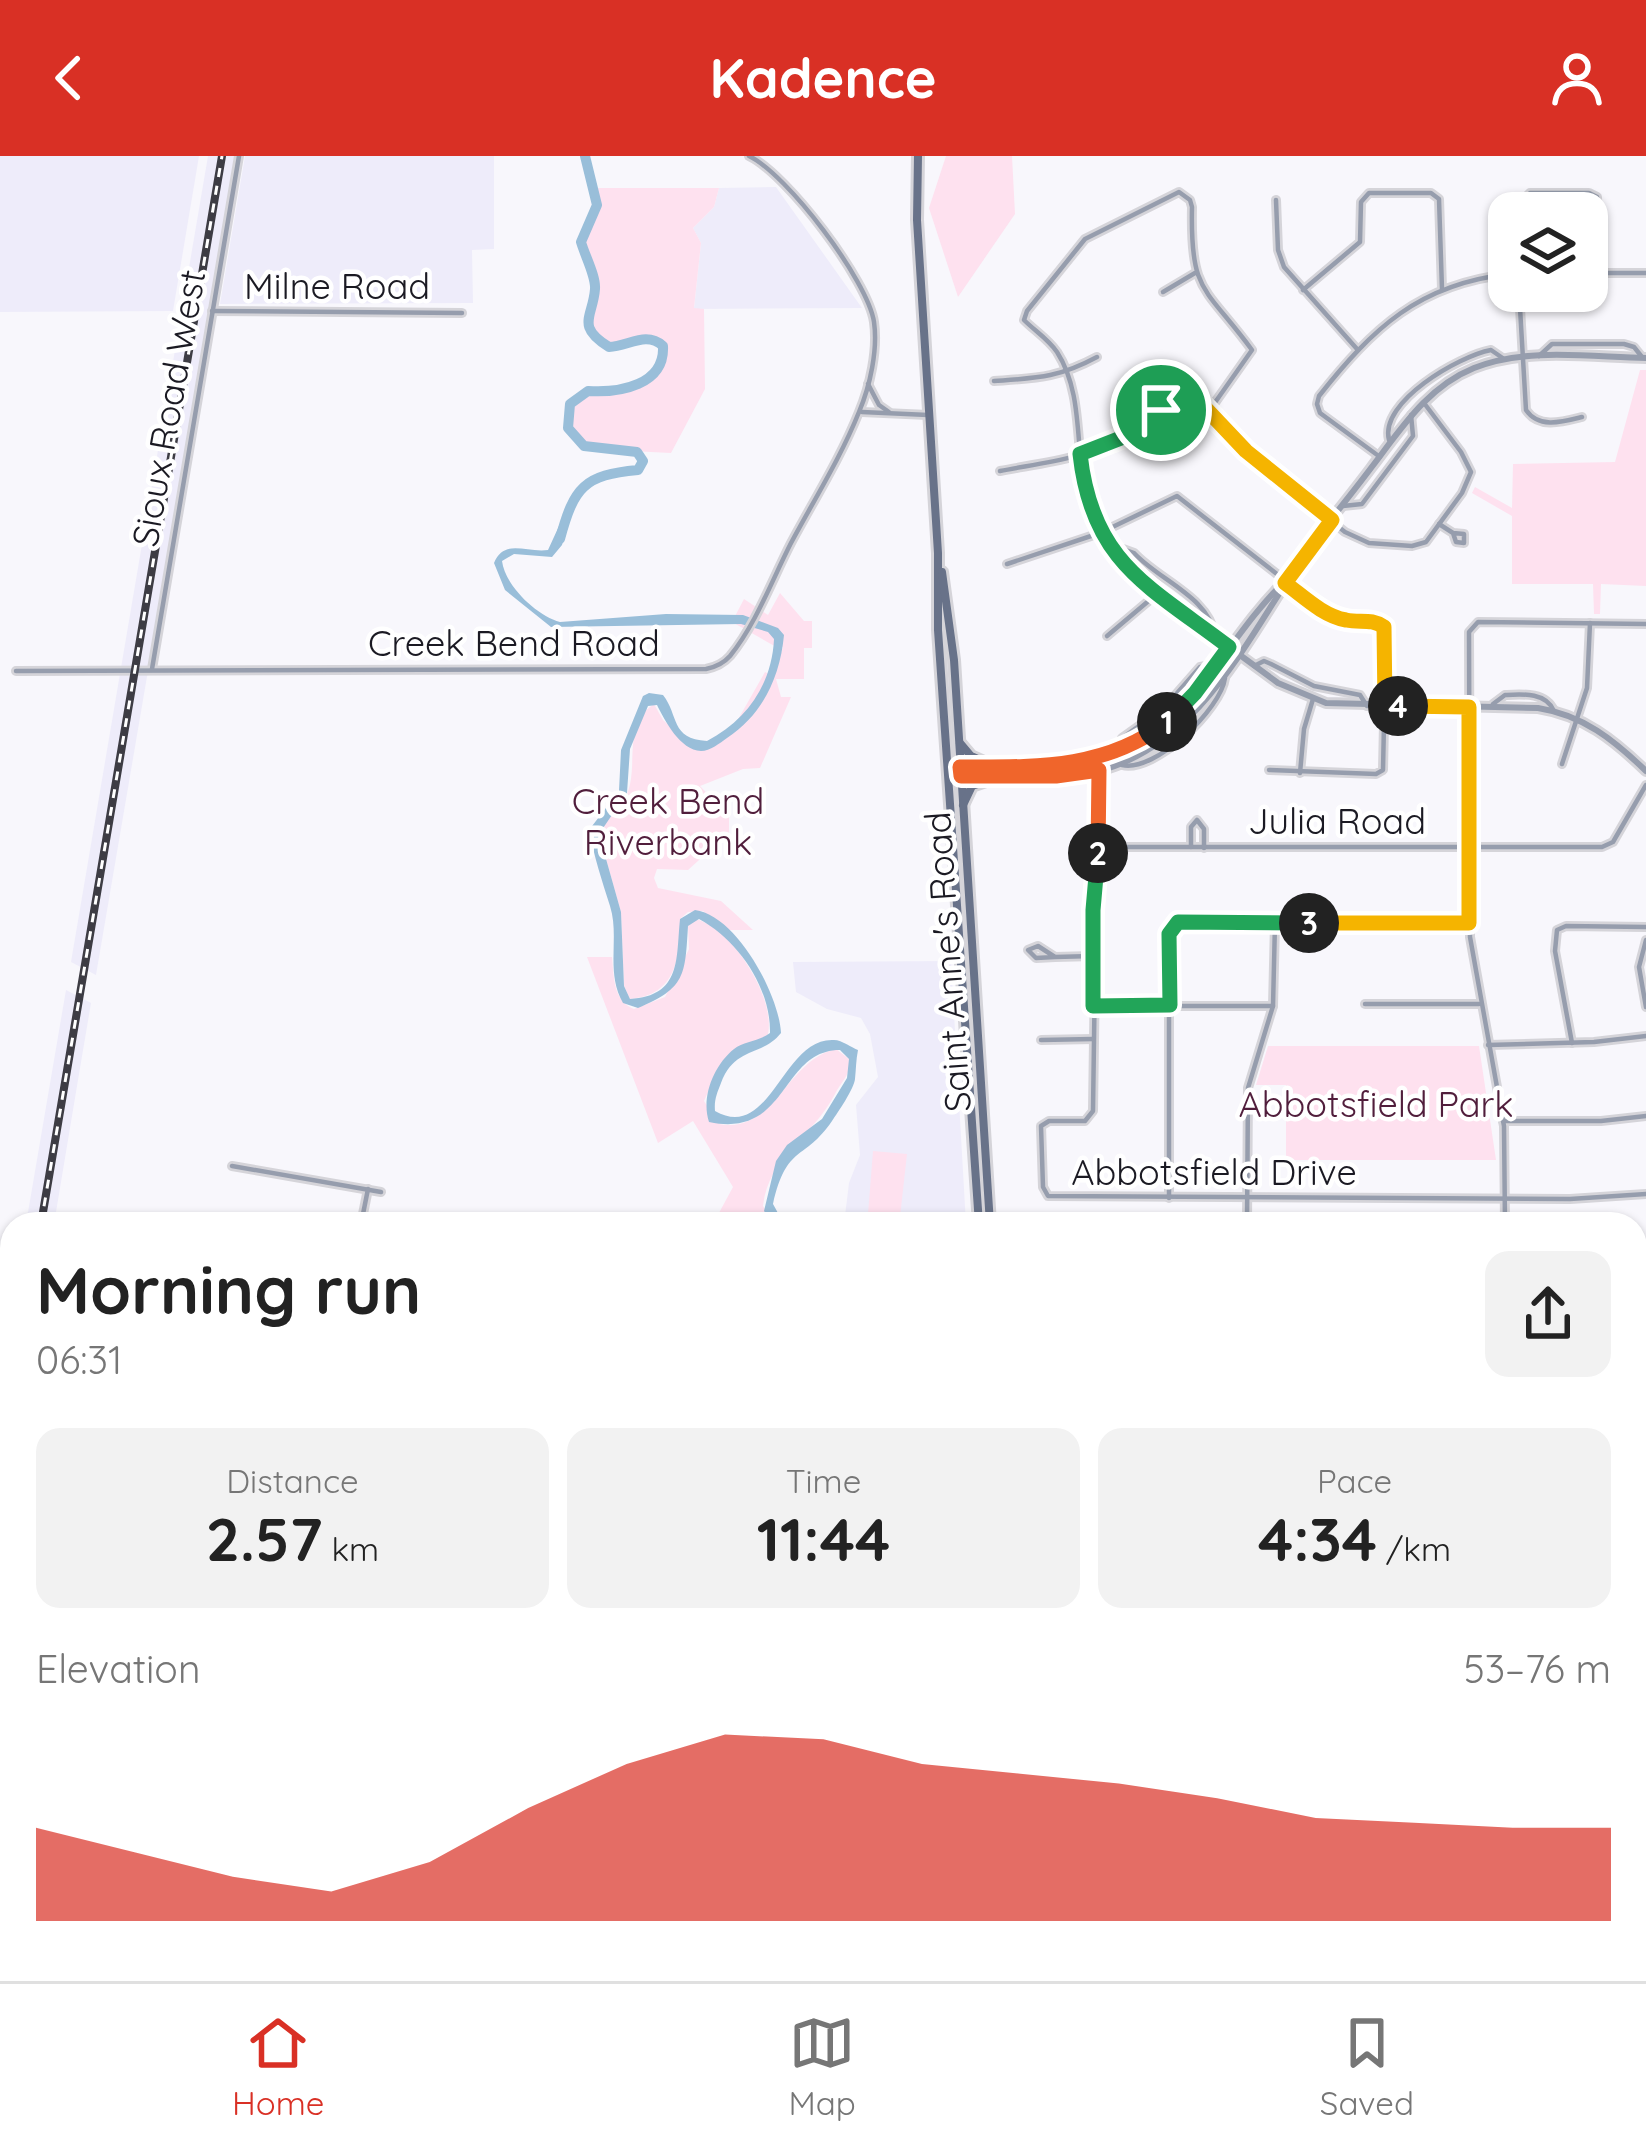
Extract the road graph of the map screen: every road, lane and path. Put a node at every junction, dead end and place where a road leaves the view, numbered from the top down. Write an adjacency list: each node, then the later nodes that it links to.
1 (239, 156): 12 (street, Sioux Road West)
2 (749, 156): 22 (street, Creek Bend Road)
3 (918, 156): 26 (main road, Saint Anne's Road)
4 (1276, 200): 10 (street)
5 (1195, 273): 11 (street); 20 (street); 25 (street)
6 (1608, 273): 7 (street)
7 (1646, 273)
8 (1488, 279): 9 (street)
9 (1442, 289): 10 (street); 15 (street)
10 (1303, 290): 15 (street)
11 (1162, 292)
12 (212, 311): 14 (street, Milne Road); 52 (street, Sioux Road West)
13 (1520, 312): 17 (street)
14 (462, 313)
15 (1357, 349): 32 (street)
16 (1097, 357): 20 (street)
17 (1521, 358): 18 (street); 19 (street); 29 (street)
18 (1644, 358)
19 (1504, 359): 23 (street); 30 (street)
20 (1067, 373): 21 (street); 31 (street)
21 (994, 381)
22 (868, 384): 24 (street, Creek Bend Road); 27 (street)
23 (1424, 402): 28 (street); 36 (street)
24 (860, 411): 27 (street); 52 (street, Creek Bend Road)
25 (1209, 411): 31 (street); 35 (street)
26 (928, 415): 27 (street); 39 (main road, Saint Anne's Road)
27 (895, 416)
28 (1411, 416): 30 (street); 34 (street)
29 (1582, 417)
30 (1390, 442): 32 (street)
31 (1080, 454): 33 (street); 37 (street)
32 (1380, 457): 34 (street)
33 (1000, 471)
34 (1343, 506): 35 (street)
35 (1332, 520): 36 (street); 42 (street)
36 (1439, 524): 38 (street)
37 (1100, 533): 40 (street); 41 (street); 42 (street)
38 (1453, 533)
39 (938, 553): 59 (main road, Saint Anne's Road); 67 (main road, Saint Anne's Road)
40 (1114, 553): 43 (street); 47 (street)
41 (1007, 564)
42 (1285, 583): 48 (street); 49 (street); 56 (street)
43 (1158, 592): 46 (street); 47 (street)
44 (1590, 622): 45 (street); 57 (street); 58 (street)
45 (1646, 624)
46 (1108, 636)
47 (1215, 636): 48 (street)
48 (1229, 647): 49 (street); 50 (street)
49 (1239, 655): 51 (street); 64 (street)
50 (1217, 664): 60 (street); 60 (street)
51 (1254, 666): 54 (street); 55 (street)
52 (152, 670): 53 (street, Creek Bend Road)
53 (16, 671)
54 (1313, 700): 55 (street); 68 (street)
55 (1367, 706): 56 (street)
56 (1385, 706): 57 (street); 68 (street)
57 (1469, 707): 58 (street); 73 (street)
58 (1577, 719): 62 (street); 66 (street)
59 (958, 740): 63 (main road); 67 (main road, Saint Anne's Road)
60 (1116, 753): 61 (street)
61 (1098, 758): 63 (street); 64 (street, Abbotsfield Drive)
62 (1562, 764)
63 (992, 766): 67 (street)
64 (1099, 770): 69 (street); 72 (street, Abbotsfield Drive)
65 (1268, 770): 68 (street)
66 (1646, 771)
67 (955, 772): 69 (street); 71 (main road, Saint Anne's Road); 103 (main road, Saint Anne's Road)
68 (1300, 773)
69 (998, 777): 71 (main road)
70 (1646, 785): 73 (street, Julia Road)
71 (963, 806): 104 (main road, Saint Anne's Road)
72 (1099, 847): 74 (street, Julia Road); 80 (street, Abbotsfield Drive)
73 (1469, 847): 75 (street, Julia Road); 77 (street)
74 (1191, 848): 75 (street, Julia Road); 75 (street, Julia Road)
75 (1204, 848)
76 (1275, 922): 77 (street); 84 (street); 86 (street)
77 (1469, 923): 83 (street)
78 (1646, 927): 91 (street)
79 (1646, 940): 87 (street)
80 (1093, 956): 81 (street); 85 (street, Abbotsfield Drive)
81 (1055, 957)
82 (1365, 1004): 83 (street)
83 (1480, 1004): 92 (street)
84 (1170, 1005): 85 (street); 86 (street); 99 (street)
85 (1093, 1006): 90 (street, Abbotsfield Drive)
86 (1273, 1006): 100 (street)
87 (1646, 1007)
88 (1646, 1036): 91 (street)
89 (1040, 1040): 90 (street)
90 (1093, 1040): 99 (street, Abbotsfield Drive)
91 (1572, 1042): 92 (street)
92 (1489, 1045): 94 (street)
93 (1646, 1116): 94 (street)
94 (1504, 1121): 101 (street)
95 (232, 1166): 96 (street)
96 (368, 1190): 97 (street); 102 (street)
97 (381, 1192)
98 (1646, 1194): 101 (street, Abbotsfield Drive)
99 (1169, 1198): 100 (street, Abbotsfield Drive)
100 (1247, 1198): 101 (street, Abbotsfield Drive); 105 (street)
101 (1505, 1198): 106 (street)
102 (363, 1212)
103 (978, 1212)
104 (989, 1212)
105 (1247, 1212)
106 (1505, 1212)

